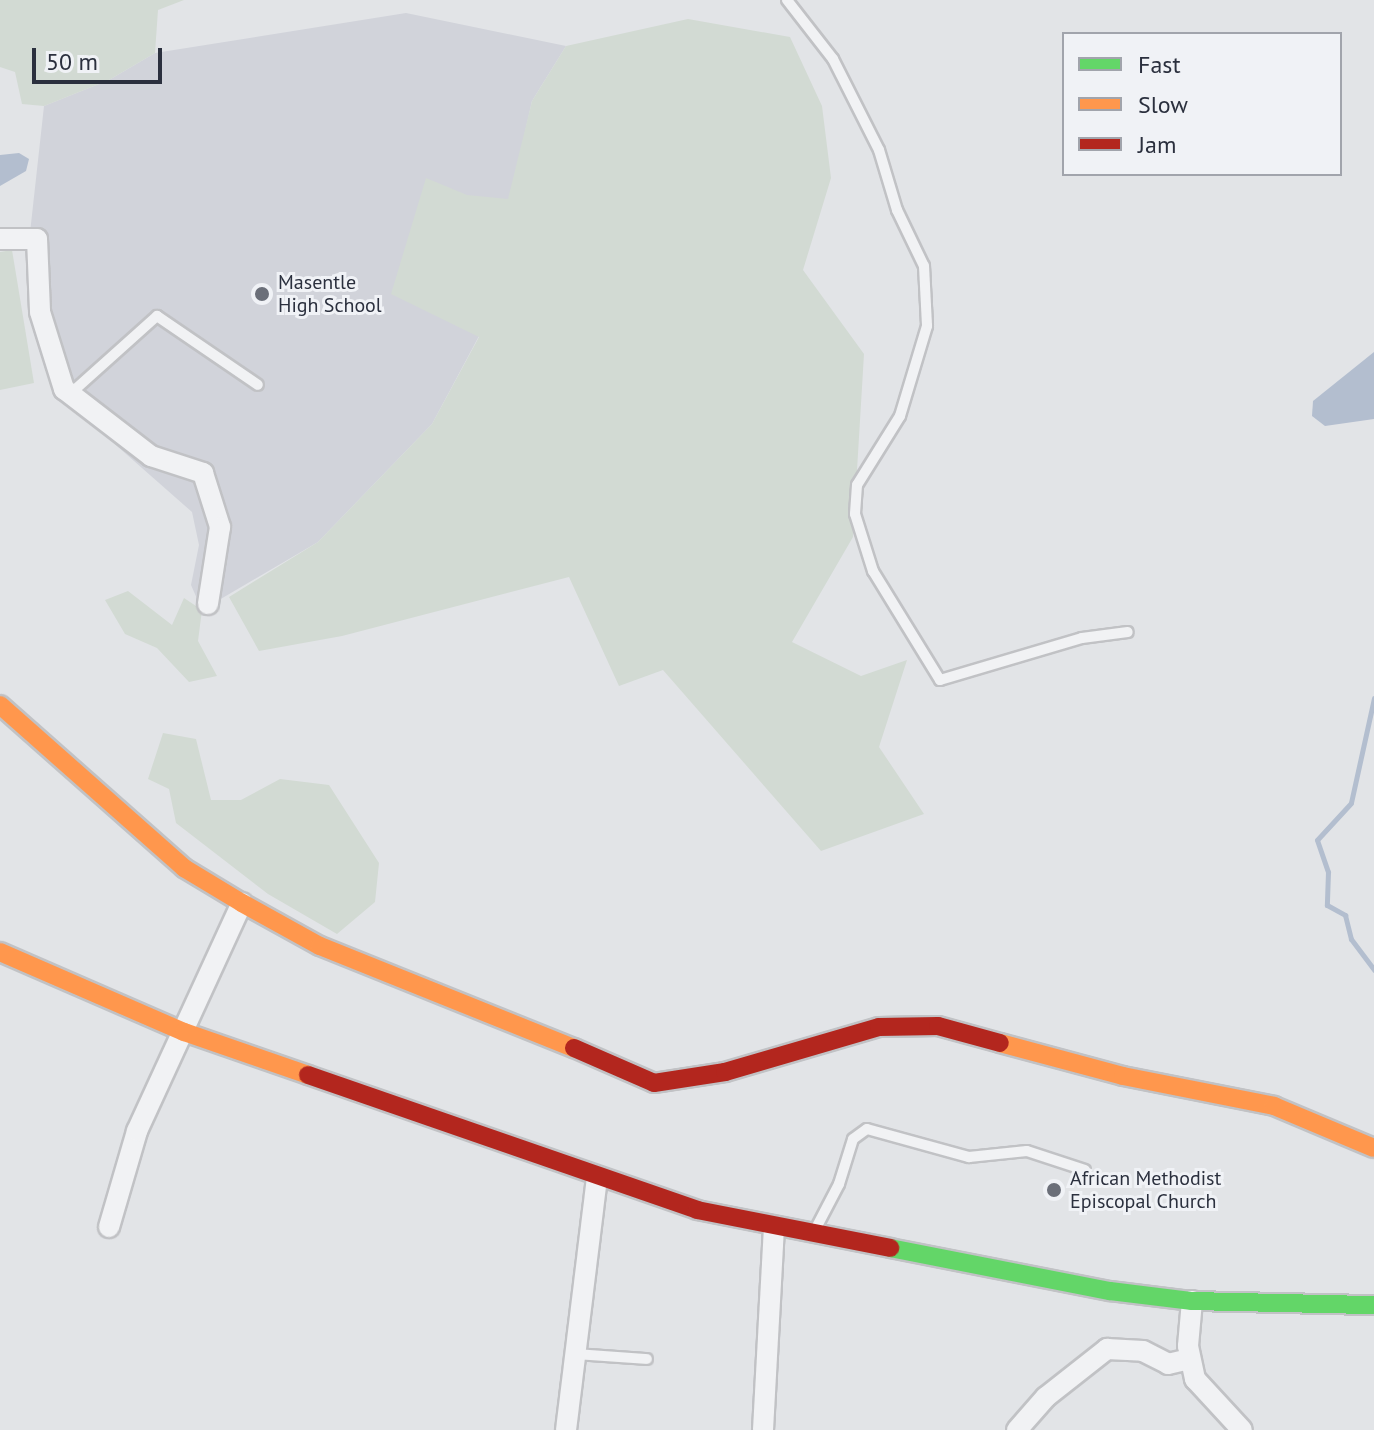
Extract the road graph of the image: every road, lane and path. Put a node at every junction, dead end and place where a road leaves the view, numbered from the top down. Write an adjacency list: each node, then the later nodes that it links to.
1 (787, 0): 6 (lane)
2 (0, 239): 4 (street)
3 (258, 385): 4 (lane)
4 (70, 394): 5 (street)
5 (208, 604)
6 (1128, 632)
7 (0, 705): 8 (street)
8 (242, 903): 10 (street); 11 (street)
9 (0, 952): 10 (street)
10 (184, 1032): 13 (street); 14 (street)
11 (1374, 1148)
12 (1085, 1170): 16 (lane)
13 (597, 1179): 15 (street); 19 (street)
14 (109, 1227)
15 (774, 1228): 16 (street); 23 (street)
16 (811, 1234): 17 (street)
17 (1192, 1301): 18 (street); 21 (street)
18 (1374, 1305)
19 (577, 1354): 20 (lane); 22 (street)
20 (647, 1359)
21 (1189, 1359): 24 (street); 25 (street)
22 (566, 1430)
23 (763, 1430)
24 (1017, 1430)
25 (1242, 1430)

